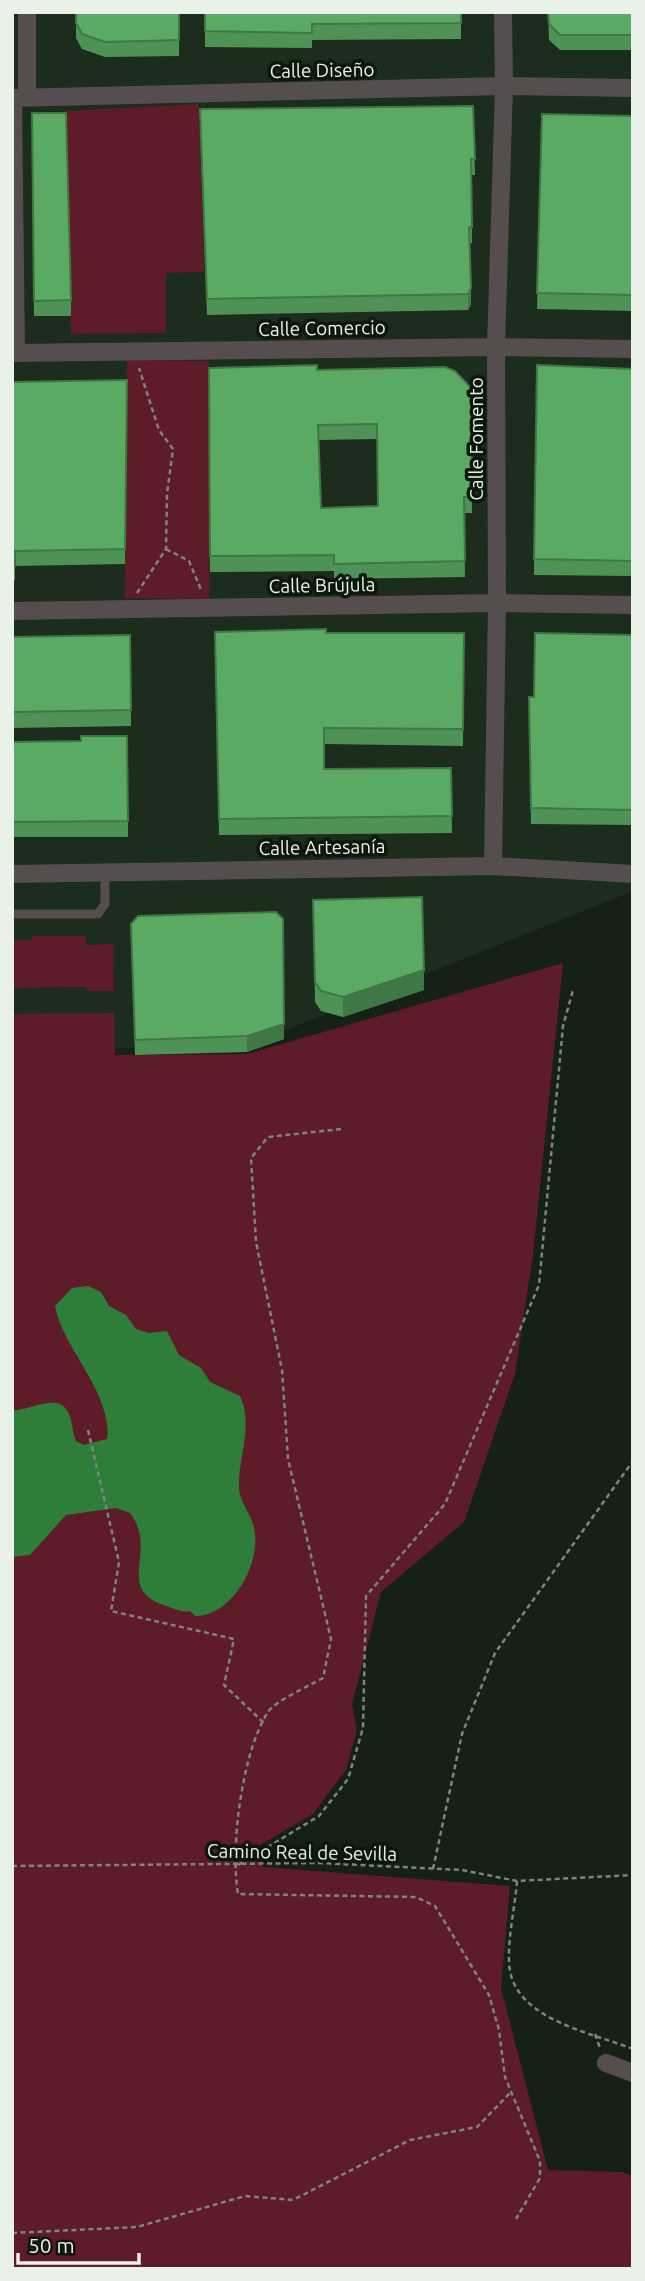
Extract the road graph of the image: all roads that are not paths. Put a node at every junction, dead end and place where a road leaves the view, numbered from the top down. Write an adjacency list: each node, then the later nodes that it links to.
1 (27, 12): 5 (street)
2 (503, 12): 3 (street, Calle Fomento)
3 (504, 86): 4 (street, Calle Diseño); 5 (street, Calle Diseño); 6 (street, Calle Fomento)
4 (633, 88)
5 (17, 98): 8 (street)
6 (496, 347): 7 (street, Calle Comercio); 8 (street, Calle Comercio); 9 (street, Calle Fomento)
7 (633, 349)
8 (14, 353)
9 (497, 603): 10 (street, Calle Brújula); 11 (street, Calle Brújula); 12 (street, Calle Fomento)
10 (633, 605)
11 (12, 611)
12 (493, 866): 13 (street, Calle Artesanía); 15 (street, Calle Artesanía)
13 (105, 872): 14 (street, Calle Artesanía); 16 (lane)
14 (12, 874)
15 (633, 874)
16 (12, 914)
17 (606, 2063): 18 (street)
18 (633, 2073)

